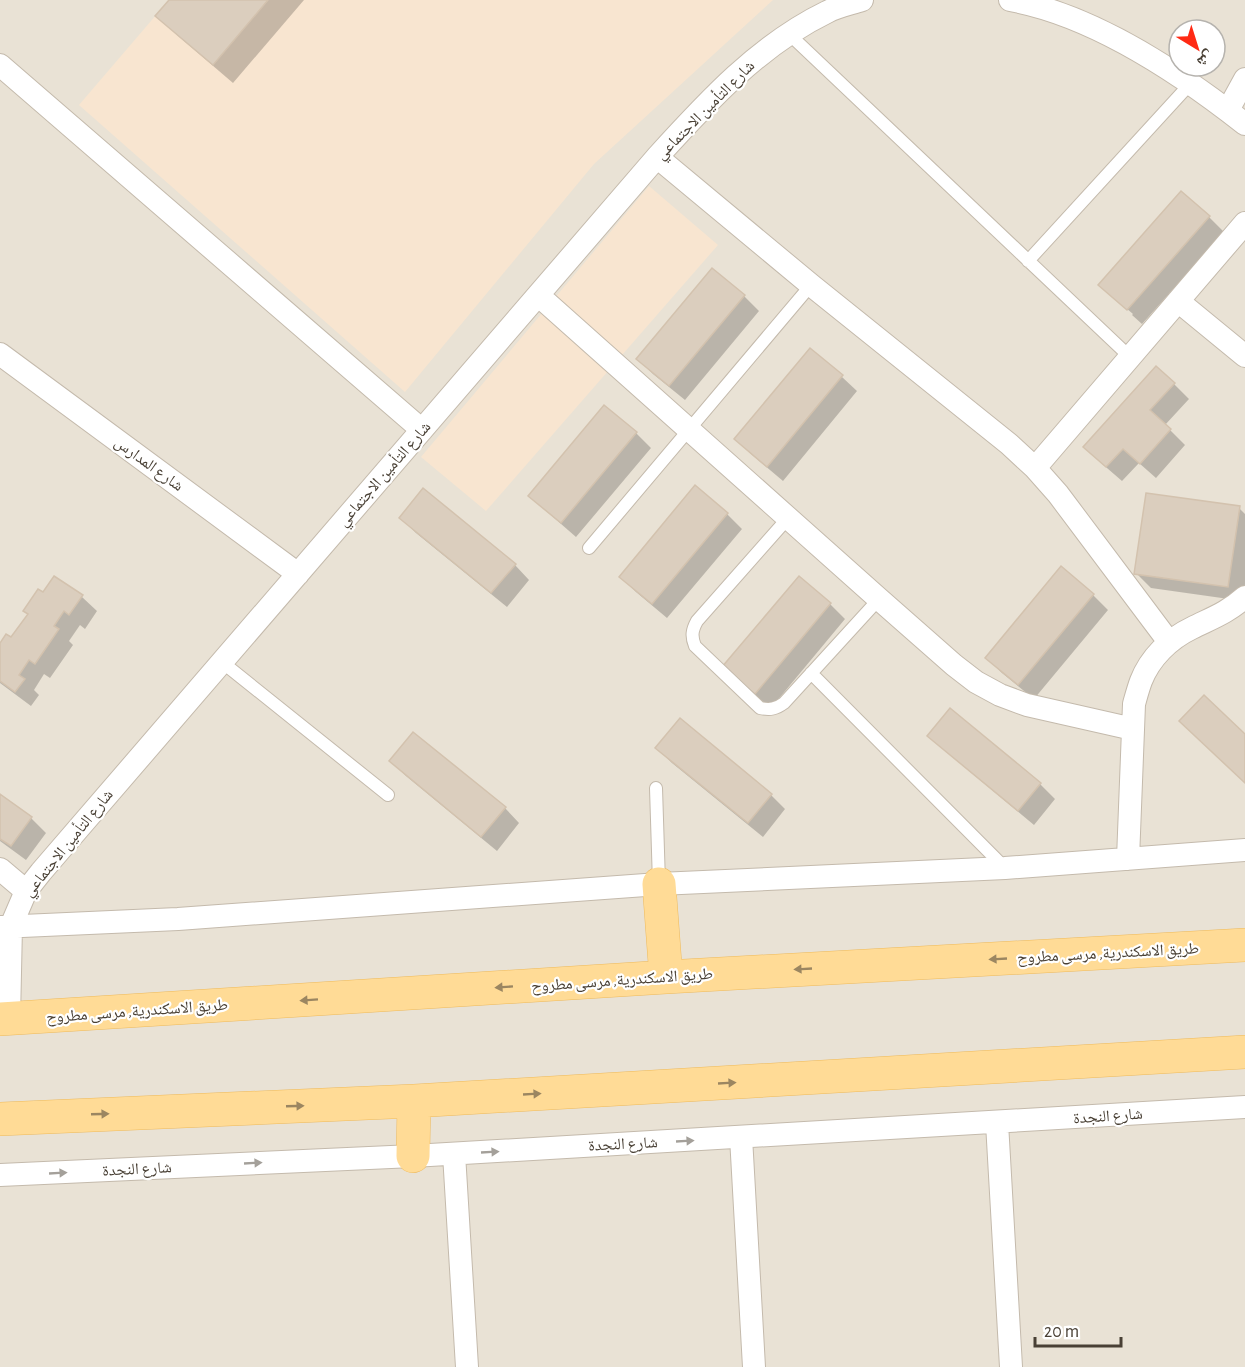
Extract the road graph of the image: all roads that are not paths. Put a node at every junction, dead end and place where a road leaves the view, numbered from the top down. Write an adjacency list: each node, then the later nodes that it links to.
1 (862, 0): 3 (street, شارع التأمين الاجتماعي)
2 (1010, 0): 6 (street)
3 (788, 33): 8 (street, شارع التأمين الاجتماعي); 10 (lane)
4 (0, 65): 17 (street)
5 (1245, 79): 7 (street)
6 (1190, 84): 7 (street); 10 (lane)
7 (1236, 117)
8 (657, 157): 11 (street); 12 (street, شارع التأمين الاجتماعي)
9 (1245, 223): 13 (street)
10 (1028, 261): 16 (lane)
11 (811, 285): 18 (lane); 19 (street)
12 (538, 295): 17 (street, شارع التأمين الاجتماعي); 18 (street)
13 (1178, 301): 15 (street); 16 (street)
14 (0, 354): 22 (street, شارع المدارس)
15 (1245, 356)
16 (1130, 357): 19 (street)
17 (422, 430): 22 (street, شارع التأمين الاجتماعي)
18 (689, 430): 20 (street); 21 (lane)
19 (1035, 468): 25 (street)
20 (788, 518): 24 (street); 27 (lane)
21 (589, 548)
22 (298, 574): 26 (street, شارع التأمين الاجتماعي)
23 (1245, 597): 25 (street)
24 (879, 599): 27 (lane); 28 (street)
25 (1168, 642): 28 (street)
26 (222, 662): 30 (lane); 36 (street, شارع التأمين الاجتماعي)
27 (811, 673): 33 (lane)
28 (1133, 729): 32 (street)
29 (656, 788): 35 (lane)
30 (388, 795)
31 (1245, 850): 32 (street)
32 (1128, 859): 33 (street)
33 (1005, 868): 35 (street)
34 (0, 869): 36 (street)
35 (659, 884): 37 (street); 39 (main road)
36 (26, 891): 37 (street, شارع التأمين الاجتماعي)
37 (5, 926): 40 (street, شارع التأمين الاجتماعي)
38 (1245, 945): 39 (main road, طريق الاسكندرية, مرسى مطروح, one-way to 39)
39 (666, 977): 40 (main road, طريق الاسكندرية, مرسى مطروح, one-way to 40)
40 (4, 1019)
41 (1245, 1052): 42 (main road, one-way to 41)
42 (414, 1101): 44 (main road, one-way to 42); 48 (main road)
43 (1245, 1107): 45 (street, شارع النجدة)
44 (0, 1119)
45 (997, 1123): 46 (street, شارع النجدة); 52 (street)
46 (741, 1137): 47 (street, شارع النجدة, one-way to 46); 51 (street)
47 (454, 1154): 48 (street, شارع النجدة); 50 (street)
48 (413, 1156): 49 (street, شارع النجدة, one-way to 48)
49 (0, 1175)
50 (467, 1367)
51 (754, 1367)
52 (1011, 1367)

